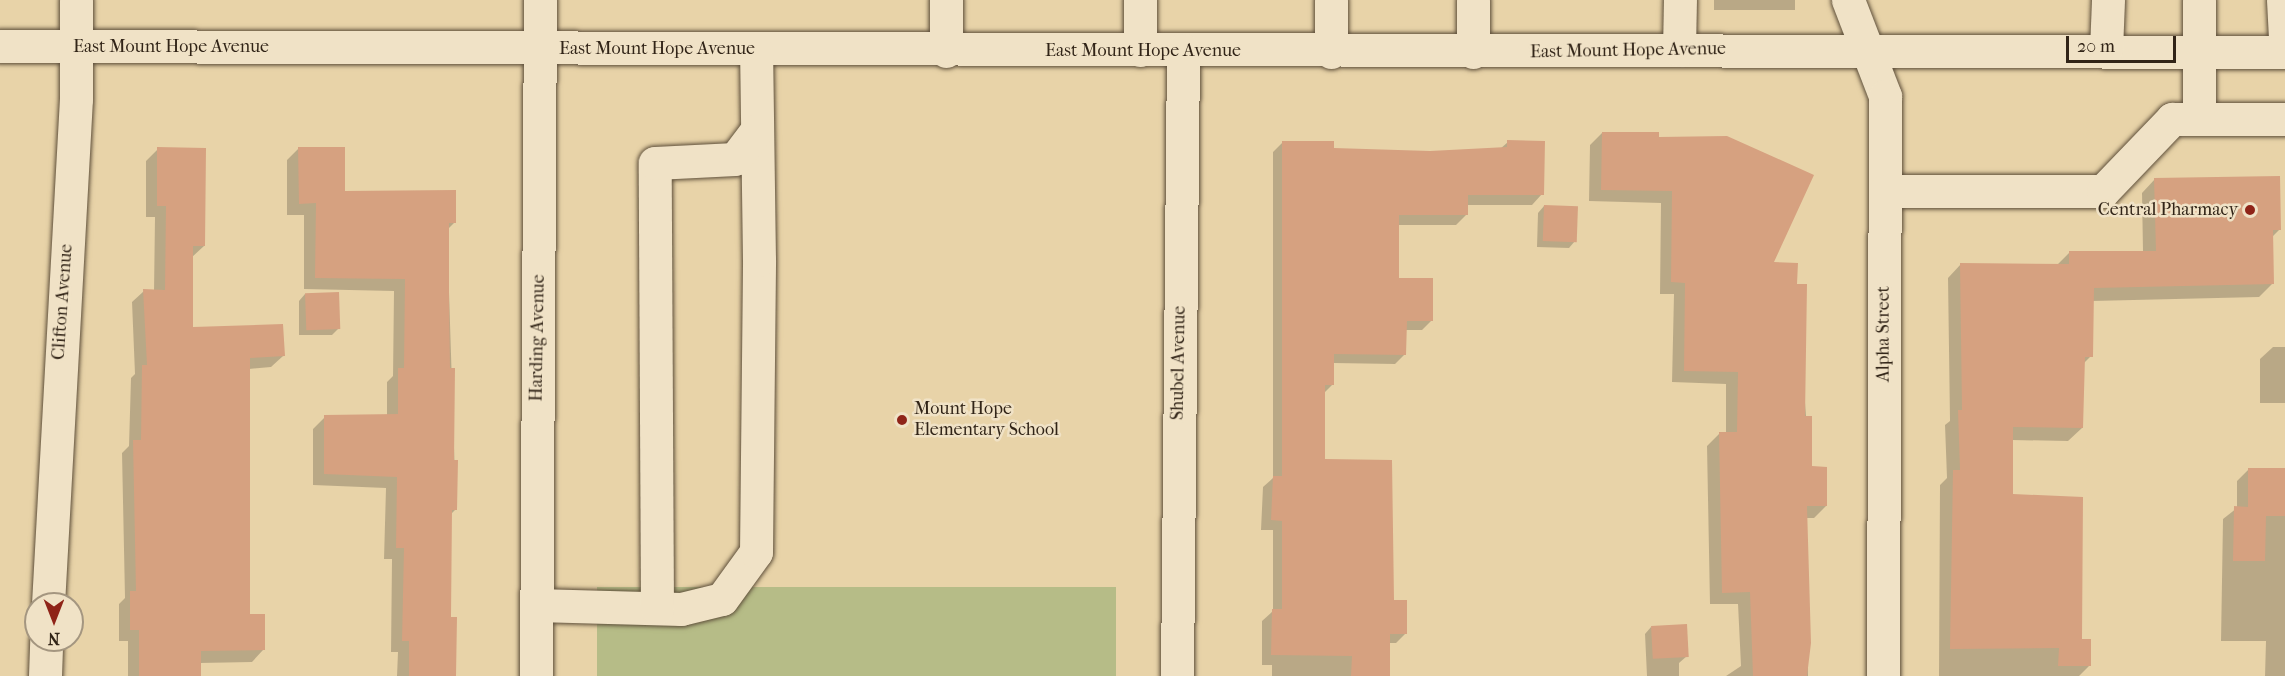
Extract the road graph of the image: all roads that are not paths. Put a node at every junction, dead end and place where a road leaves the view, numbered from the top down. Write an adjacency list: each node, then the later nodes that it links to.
1 (76, 0): 14 (street, Clifton Avenue)
2 (540, 0): 15 (street, Harding Avenue)
3 (946, 0): 22 (street)
4 (1140, 0): 17 (street)
5 (1331, 0): 24 (street)
6 (1473, 0): 25 (street)
7 (1680, 0): 19 (street)
8 (1848, 0): 20 (street, Alpha Street)
9 (2108, 0): 21 (street)
10 (2199, 0): 23 (street)
11 (2283, 0): 12 (street)
12 (2285, 34)
13 (0, 46): 14 (street, East Mount Hope Avenue)
14 (76, 46): 15 (street, East Mount Hope Avenue); 31 (street, Clifton Avenue)
15 (540, 48): 16 (street, East Mount Hope Avenue); 32 (street, Harding Avenue)
16 (756, 50): 22 (street, East Mount Hope Avenue); 29 (street)
17 (1140, 50): 18 (street, East Mount Hope Avenue); 22 (street, East Mount Hope Avenue)
18 (1183, 50): 24 (street, East Mount Hope Avenue); 37 (street, Shubel Avenue)
19 (1679, 50): 20 (street, East Mount Hope Avenue); 25 (street, East Mount Hope Avenue)
20 (1866, 50): 21 (street, East Mount Hope Avenue); 30 (street, Alpha Street)
21 (2106, 50): 23 (street, East Mount Hope Avenue)
22 (946, 51)
23 (2198, 51): 26 (street, East Mount Hope Avenue); 27 (street)
24 (1331, 52): 25 (street, East Mount Hope Avenue)
25 (1473, 52)
26 (2285, 52)
27 (2199, 119): 28 (street); 30 (street)
28 (2285, 119)
29 (757, 130): 33 (street); 33 (street)
30 (1885, 191): 38 (street, Alpha Street)
31 (49, 592)
32 (536, 604): 33 (street); 36 (street, Harding Avenue)
33 (657, 608)
34 (46, 652): 35 (street)
35 (45, 676)
36 (536, 676)
37 (1177, 676)
38 (1883, 676)

